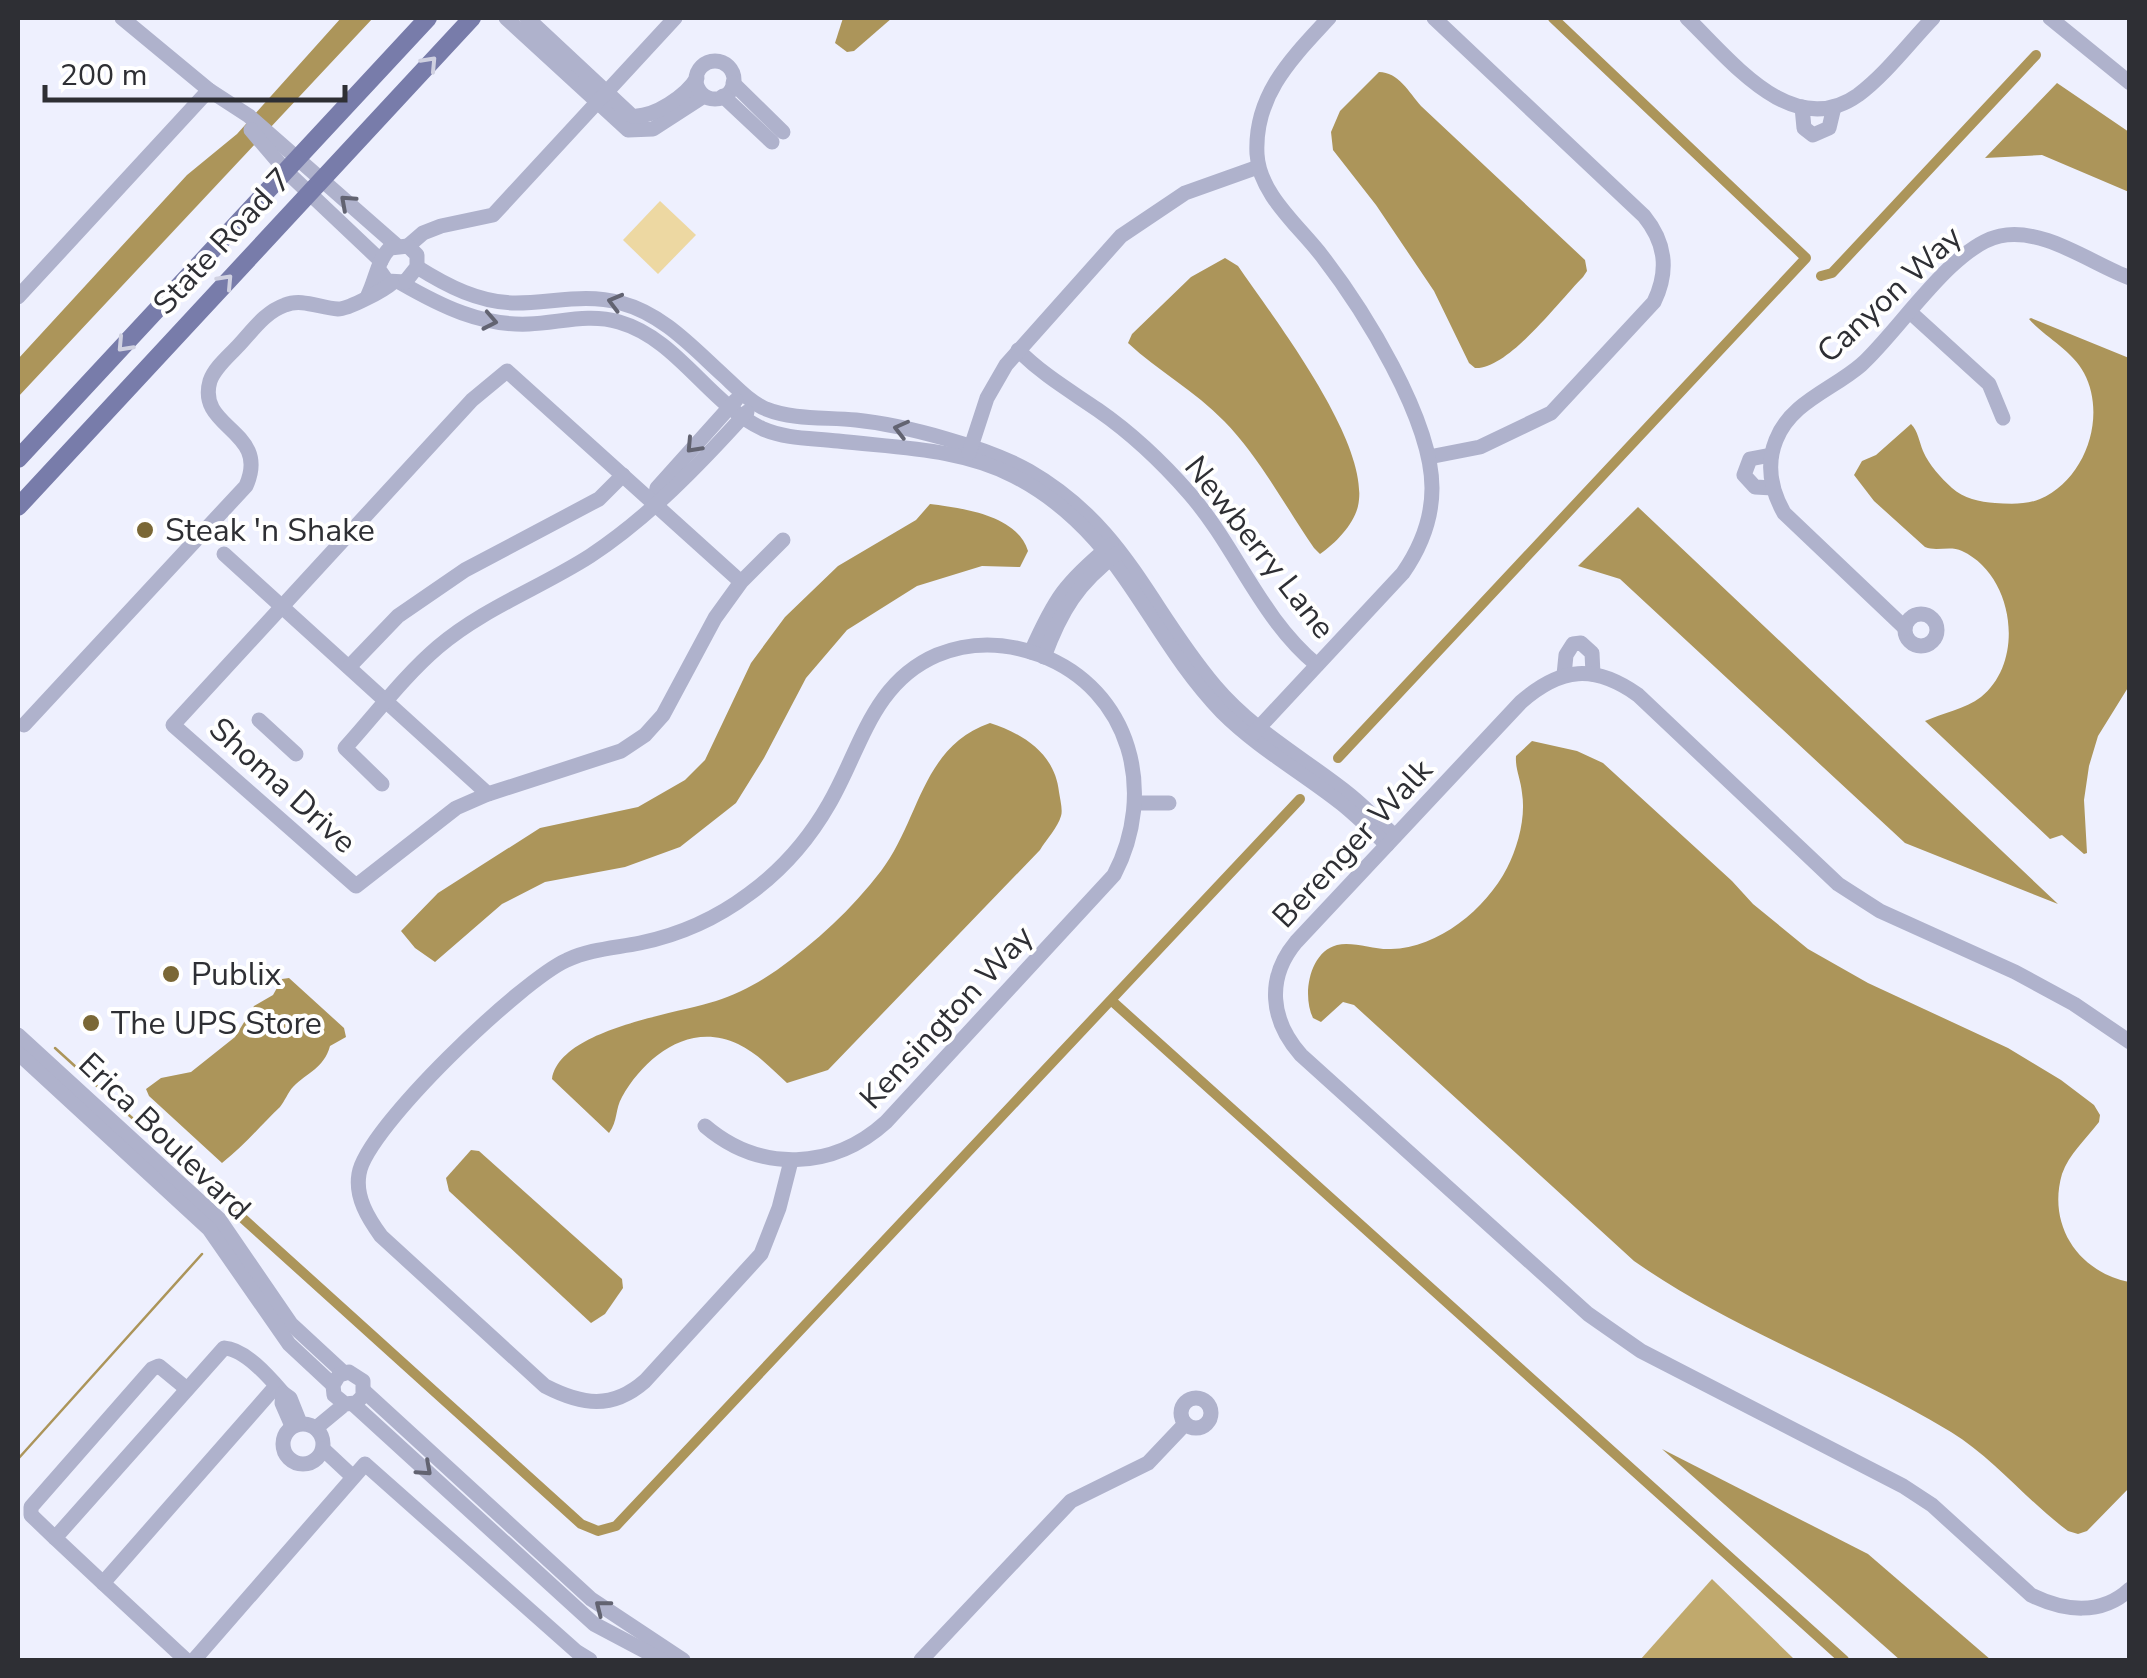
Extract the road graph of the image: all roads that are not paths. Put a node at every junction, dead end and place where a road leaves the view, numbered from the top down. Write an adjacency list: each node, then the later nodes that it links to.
1 (122, 18): 15 (street)
2 (428, 18): 21 (main road, State Road 7)
3 (472, 18): 23 (main road, State Road 7, one-way to 3)
4 (506, 18): 16 (street)
5 (527, 18): 16 (street)
6 (675, 18): 16 (street)
7 (1329, 18): 22 (street)
8 (1434, 18): 37 (street)
9 (1687, 18): 18 (street)
10 (1933, 18): 19 (street)
11 (2050, 18): 13 (street)
12 (697, 78): 14 (street); 16 (street); 17 (street)
13 (2130, 79)
14 (728, 89): 17 (street); 20 (street)
15 (209, 90): 21 (street); 29 (street)
16 (601, 96): 17 (street); 24 (street)
17 (704, 96)
18 (1802, 107): 19 (street); 19 (street)
19 (1834, 107)
20 (778, 137)
21 (292, 165): 23 (street); 38 (main road, State Road 7, one-way to 38)
22 (1258, 167): 31 (street); 37 (street)
23 (314, 186): 24 (street, one-way to 23); 25 (street); 42 (main road, State Road 7, one-way to 23)
24 (410, 253): 25 (street); 27 (street); 32 (street, one-way to 24)
25 (380, 266): 27 (street); 28 (street)
26 (2130, 278): 30 (street, Canyon Way)
27 (397, 283): 28 (street); 33 (street, one-way to 33)
28 (368, 294): 56 (street)
29 (18, 297)
30 (1910, 312): 34 (street); 36 (street, Canyon Way)
31 (1018, 350): 35 (street); 50 (street, Newberry Lane)
32 (749, 398): 33 (street, Shoma Drive); 35 (street, one-way to 32)
33 (736, 412): 35 (street); 41 (street, Shoma Drive)
34 (2003, 418)
35 (969, 452): 44 (street)
36 (1771, 456): 40 (street, Canyon Way); 40 (street, Canyon Way)
37 (1429, 458): 50 (street)
38 (18, 459)
39 (623, 476): 41 (street, Shoma Drive); 47 (street, Shoma Drive); 51 (street)
40 (1773, 488): 48 (street, Canyon Way)
41 (654, 505): 46 (street, Shoma Drive); 54 (street, Shoma Drive)
42 (18, 507)
43 (784, 540): 46 (street, Shoma Drive)
44 (1113, 550): 49 (street); 57 (street)
45 (224, 554): 47 (street)
46 (741, 582): 60 (street, Shoma Drive)
47 (282, 605): 51 (street); 60 (street, Shoma Drive)
48 (1906, 628)
49 (1037, 655): 61 (street, Kensington Way); 68 (street, Kensington Way)
50 (1317, 665): 57 (street)
51 (349, 666): 54 (street)
52 (1593, 674): 53 (street, Berenger Walk); 53 (street); 65 (street, Berenger Walk)
53 (1564, 675): 63 (street, Berenger Walk)
54 (388, 702): 59 (street, Shoma Drive); 60 (street)
55 (259, 720): 58 (street, Shoma Drive)
56 (24, 725)
57 (1255, 732): 63 (street)
58 (296, 754)
59 (382, 784)
60 (488, 794)
61 (1136, 802): 62 (street); 68 (street, Kensington Way)
62 (1169, 803)
63 (1391, 840): 78 (street, Berenger Walk)
64 (18, 1035): 71 (street, Erica Boulevard)
65 (2130, 1042)
66 (18, 1053): 71 (street, Erica Boulevard)
67 (705, 1126): 68 (street)
68 (791, 1161)
69 (187, 1389): 70 (street); 76 (street); 76 (street)
70 (280, 1389): 73 (street); 77 (street)
71 (346, 1392): 73 (street); 82 (street, Erica Boulevard, one-way to 82); 83 (street, Erica Boulevard, one-way to 71)
72 (1185, 1424): 84 (street)
73 (307, 1425): 74 (street); 74 (street)
74 (323, 1449): 75 (street)
75 (353, 1477): 79 (street); 81 (street)
76 (55, 1538): 77 (street)
77 (103, 1582): 80 (street)
78 (2130, 1589)
79 (582, 1658)
80 (186, 1660)
81 (194, 1660)
82 (662, 1660)
83 (683, 1660)
84 (921, 1660)

